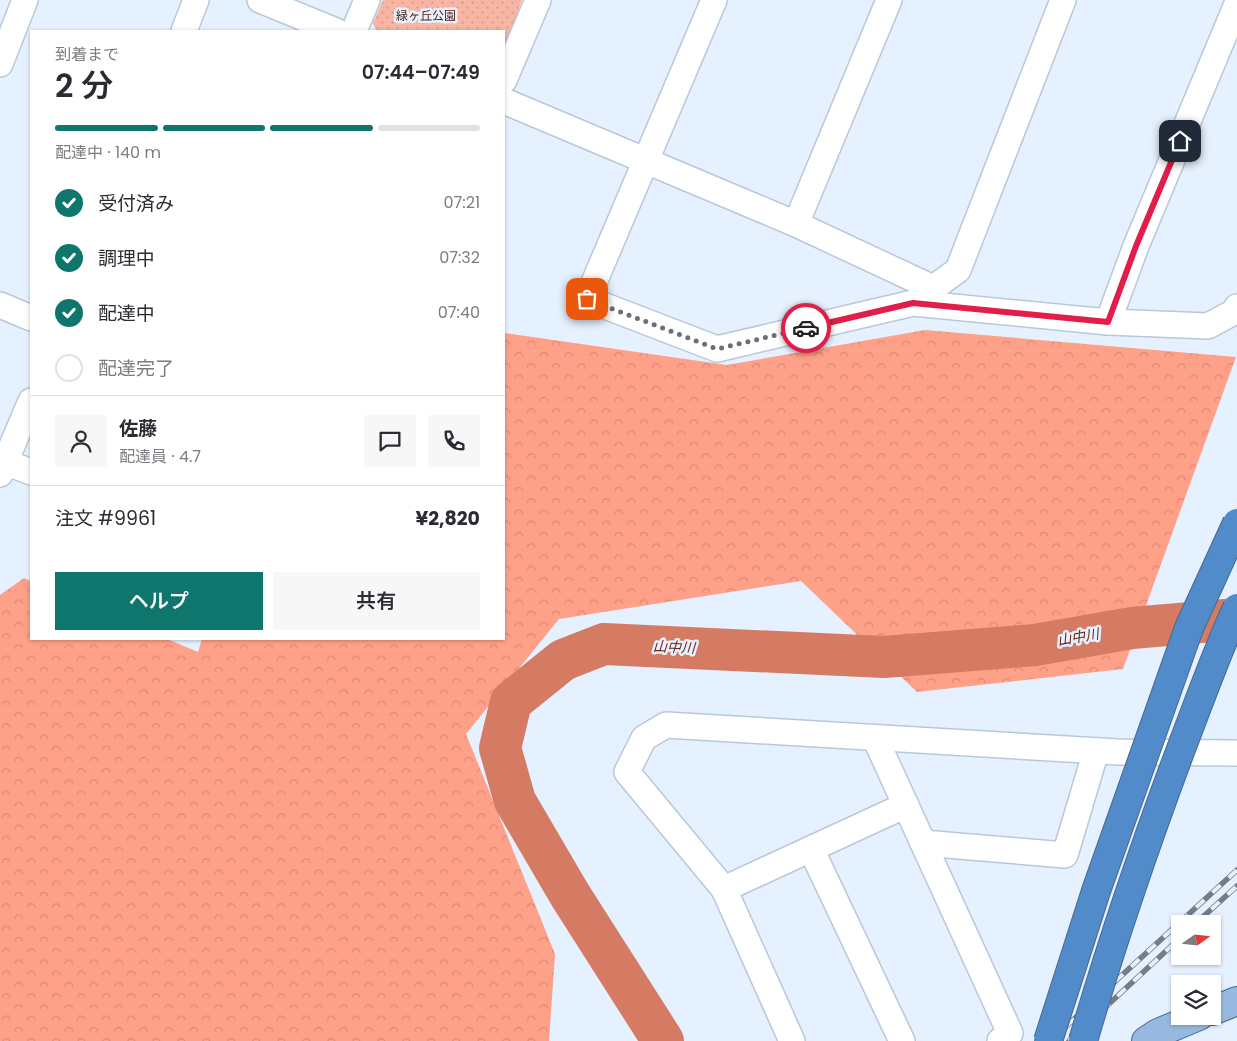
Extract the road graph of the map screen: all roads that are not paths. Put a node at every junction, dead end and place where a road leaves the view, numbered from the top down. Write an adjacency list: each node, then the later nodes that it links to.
1 (25, 0): 13 (street)
2 (196, 0): 10 (street)
3 (260, 0): 11 (street)
4 (367, 0): 12 (street)
5 (538, 0): 14 (street)
6 (714, 0): 15 (street)
7 (889, 0): 16 (street)
8 (1063, 0): 17 (street)
9 (1237, 4): 22 (street)
10 (184, 30)
11 (334, 30)
12 (354, 30)
13 (0, 64)
14 (505, 100): 15 (street)
15 (644, 160): 16 (street); 18 (street)
16 (796, 224): 17 (street)
17 (933, 288): 18 (street)
18 (913, 303): 22 (street)
19 (0, 306): 21 (street)
20 (1237, 307): 22 (street)
21 (30, 318)
22 (1108, 322)
23 (30, 403): 24 (street)
24 (3, 468): 25 (street)
25 (30, 472)
26 (1237, 523): 41 (highway, bridge)
27 (1237, 608): 42 (highway, bridge)
28 (875, 738): 29 (street); 31 (street); 34 (street)
29 (1096, 751): 30 (street); 32 (street)
30 (1237, 753)
31 (906, 805): 32 (street); 33 (street)
32 (923, 843): 40 (street)
33 (811, 849): 34 (street); 39 (street)
34 (724, 889): 38 (street)
35 (1237, 1001): 36 (main road)
36 (1221, 1007)
37 (1178, 1025): 43 (main road)
38 (792, 1041)
39 (902, 1041)
40 (1000, 1041)
41 (1048, 1041)
42 (1083, 1041)
43 (1146, 1041)

